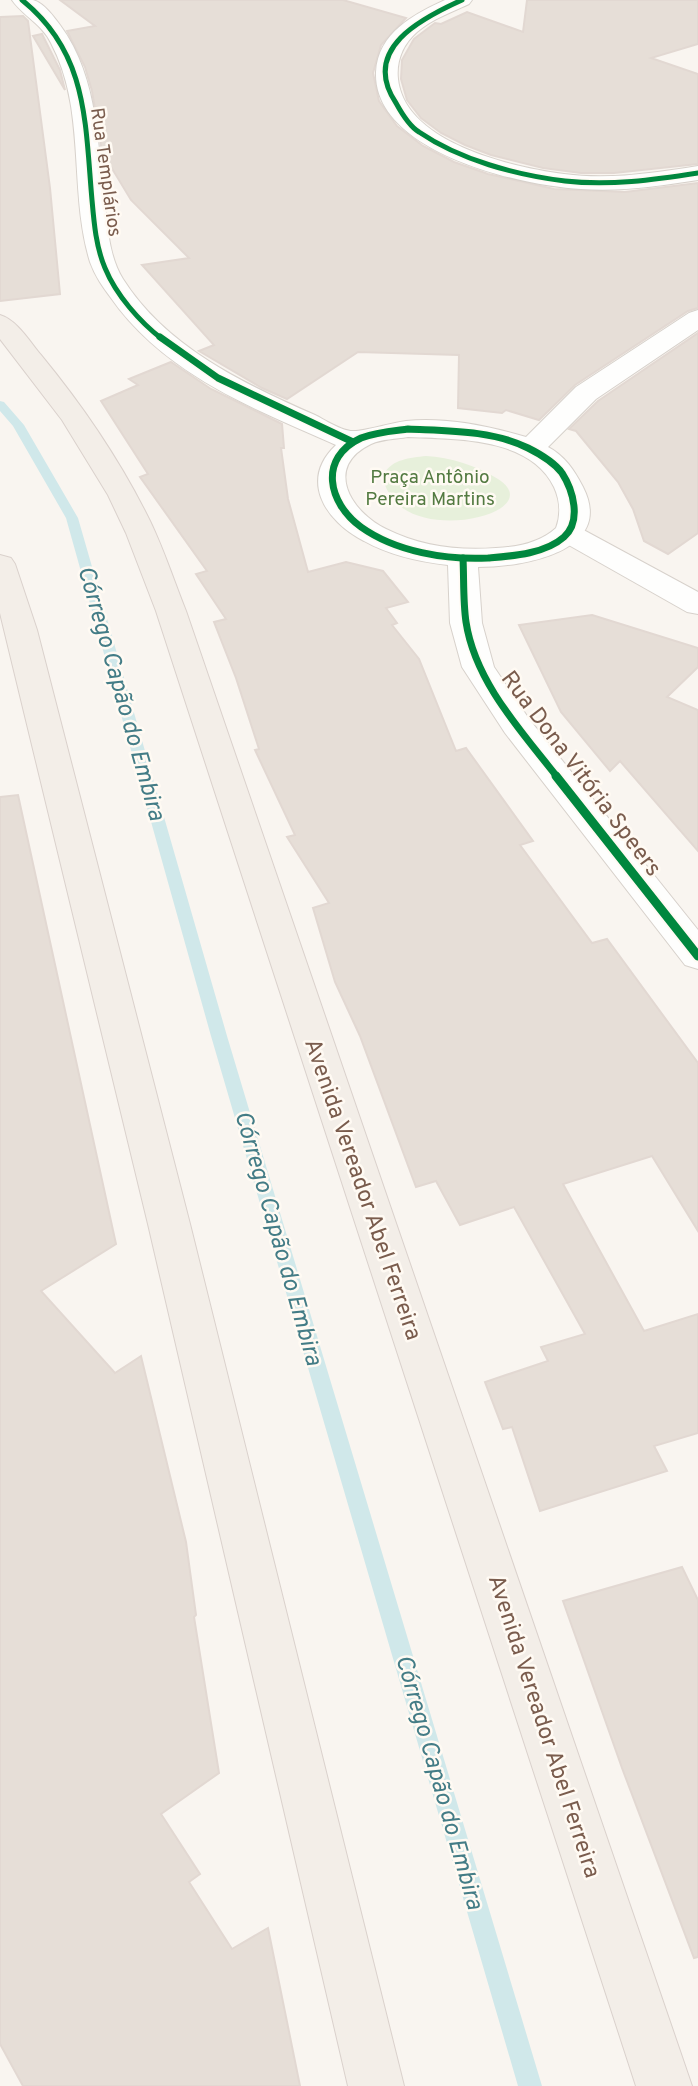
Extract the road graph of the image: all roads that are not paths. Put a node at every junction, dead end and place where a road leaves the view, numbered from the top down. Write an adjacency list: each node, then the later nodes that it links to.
1 (22, 0): 6 (street, Rua Templários)
2 (462, 0): 3 (street)
3 (698, 173)
4 (698, 318): 7 (street)
5 (0, 323): 14 (main road, Avenida Vereador Abel Ferreira)
6 (353, 442): 7 (street); 9 (street)
7 (531, 447): 8 (street)
8 (568, 534): 9 (street); 11 (street)
9 (463, 558): 12 (street, Rua Dona Vitória Speers)
10 (0, 564): 13 (main road)
11 (698, 605)
12 (698, 956)
13 (376, 2086)
14 (664, 2086)

